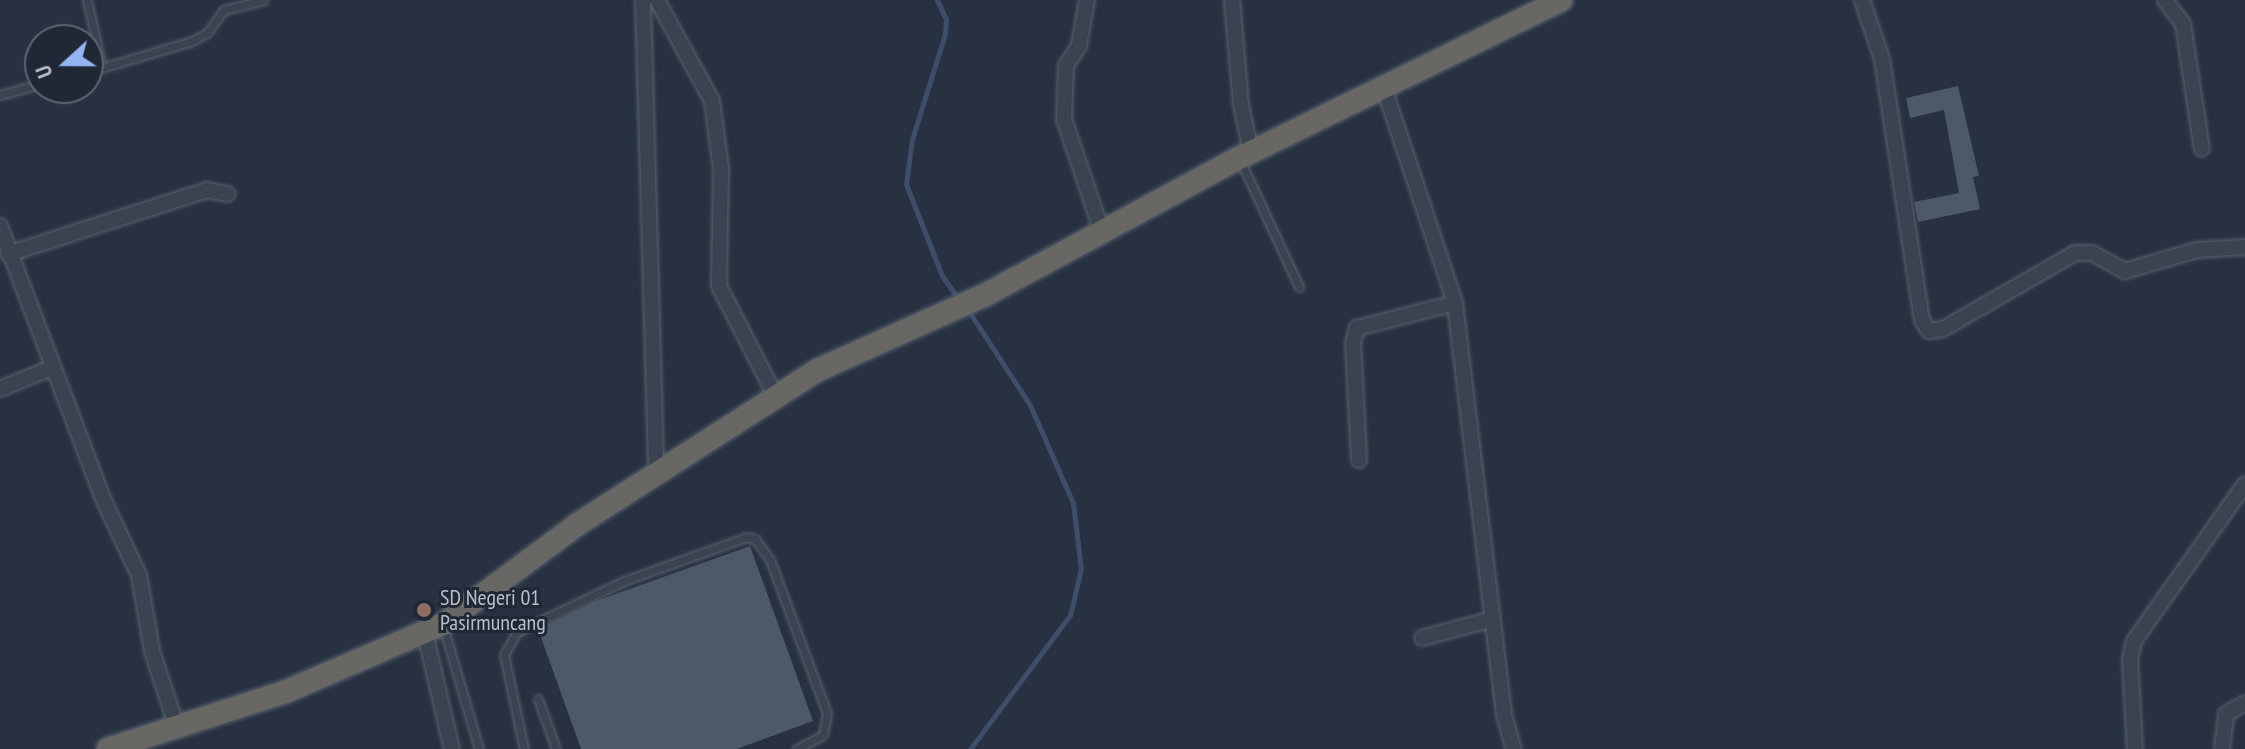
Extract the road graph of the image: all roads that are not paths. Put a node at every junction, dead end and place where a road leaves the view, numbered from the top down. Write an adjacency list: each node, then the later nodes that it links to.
1 (87, 0): 11 (lane)
2 (264, 0): 12 (lane)
3 (643, 0): 29 (street)
4 (657, 0): 27 (street)
5 (1087, 0): 20 (street)
6 (1232, 0): 17 (street)
7 (1561, 0): 10 (highway)
8 (1862, 0): 21 (street)
9 (2165, 0): 16 (street)
10 (1536, 5): 14 (highway)
11 (92, 24)
12 (104, 67)
13 (24, 88): 15 (lane)
14 (1384, 88): 17 (highway); 24 (street)
15 (0, 95)
16 (2202, 149)
17 (1245, 155): 20 (highway); 23 (lane)
18 (228, 194): 22 (street)
19 (0, 226): 22 (street)
20 (1102, 232): 27 (highway)
21 (2245, 247)
22 (8, 254): 25 (street)
23 (1299, 287)
24 (1455, 303): 28 (street); 31 (street)
25 (51, 368): 26 (street); 36 (street)
26 (0, 389)
27 (775, 395): 29 (highway)
28 (1359, 460)
29 (656, 474): 32 (highway)
30 (2245, 484): 44 (street)
31 (1493, 619): 33 (street); 43 (street)
32 (433, 627): 36 (highway); 38 (street); 39 (lane)
33 (1422, 638)
34 (538, 699): 41 (lane)
35 (2245, 703): 45 (street)
36 (177, 728): 37 (highway)
37 (108, 749)
38 (452, 749)
39 (479, 749)
40 (524, 749): 42 (lane)
41 (556, 749)
42 (797, 749)
43 (1514, 749)
44 (2135, 749)
45 (2222, 749)

